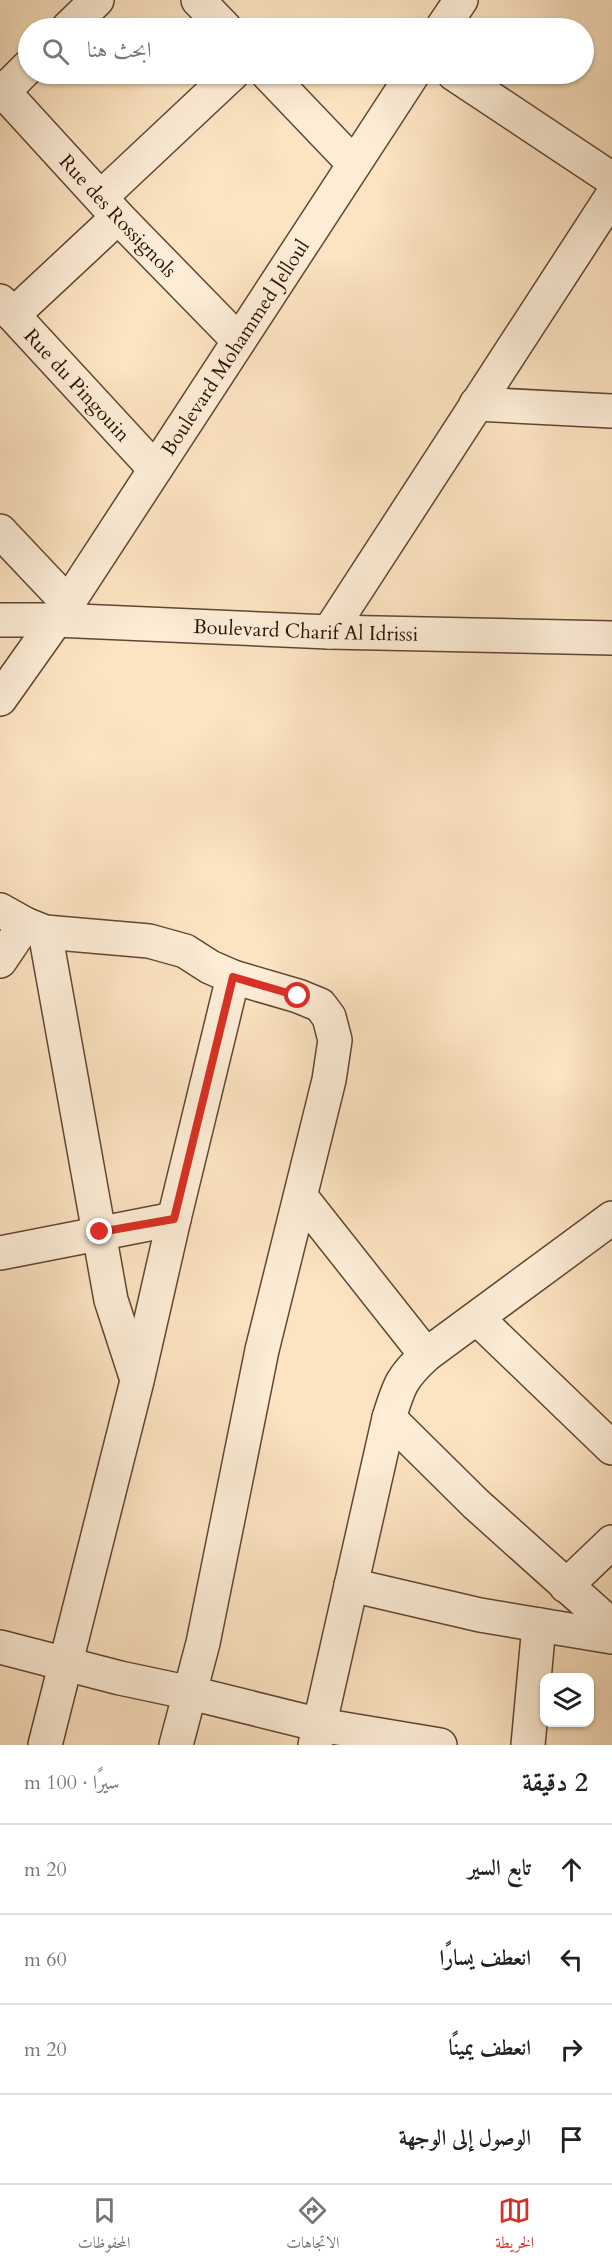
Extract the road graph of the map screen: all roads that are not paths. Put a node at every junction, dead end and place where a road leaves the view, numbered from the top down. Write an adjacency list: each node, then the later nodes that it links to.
1 (97, 0): 4 (street)
2 (198, 0): 5 (street)
3 (461, 0): 6 (street)
4 (78, 18)
5 (215, 18)
6 (449, 18)
7 (18, 76): 12 (street)
8 (223, 84): 16 (street)
9 (278, 84): 13 (street)
10 (406, 84): 13 (street, Boulevard Mohammed Jelloul)
11 (469, 84): 14 (street)
12 (2, 90): 16 (street, Rue des Rossignols)
13 (354, 164): 18 (street, Boulevard Mohammed Jelloul)
14 (612, 179)
15 (612, 196): 19 (street)
16 (110, 207): 17 (street); 18 (street, Rue des Rossignols)
17 (7, 308): 21 (street, Rue du Pingouin)
18 (238, 340): 21 (street, Boulevard Mohammed Jelloul)
19 (476, 404): 20 (street); 25 (street)
20 (612, 411)
21 (155, 469): 23 (street, Boulevard Mohammed Jelloul)
22 (0, 531): 23 (street)
23 (61, 611): 24 (street, Boulevard Charif Al Idrissi); 25 (street, Boulevard Charif Al Idrissi); 27 (street, Boulevard Mohammed Jelloul)
24 (0, 620)
25 (329, 632): 26 (street, Boulevard Charif Al Idrissi)
26 (612, 638)
27 (0, 699)
28 (23, 922): 29 (street); 30 (street); 34 (street)
29 (0, 962)
30 (233, 977): 31 (street); 33 (street)
31 (301, 1197): 37 (street); 49 (street)
32 (612, 1218): 36 (street)
33 (174, 1219): 34 (street); 38 (street)
34 (100, 1232): 35 (street); 38 (street)
35 (0, 1253)
36 (477, 1319): 37 (street); 40 (street)
37 (426, 1355): 39 (street)
38 (137, 1382): 48 (street)
39 (389, 1418): 42 (street); 43 (street)
40 (612, 1448)
41 (612, 1542): 43 (street)
42 (351, 1585): 44 (street); 50 (street)
43 (566, 1586): 45 (street)
44 (539, 1625): 46 (street); 54 (street)
45 (612, 1626)
46 (612, 1637)
47 (0, 1647): 48 (street)
48 (64, 1663): 49 (street); 51 (street)
49 (190, 1693): 50 (street); 52 (street)
50 (317, 1735): 53 (street)
51 (45, 1745)
52 (176, 1745)
53 (439, 1745)
54 (528, 1745)

